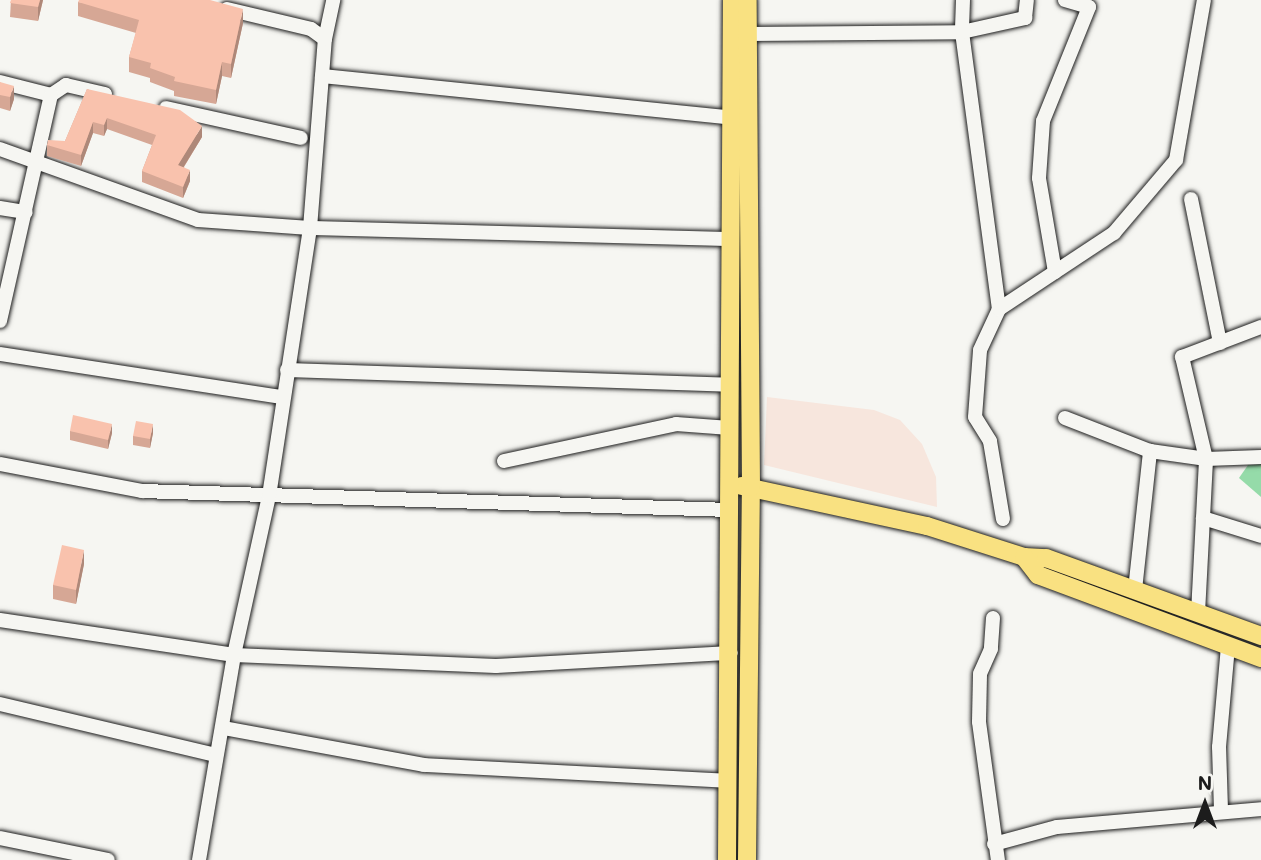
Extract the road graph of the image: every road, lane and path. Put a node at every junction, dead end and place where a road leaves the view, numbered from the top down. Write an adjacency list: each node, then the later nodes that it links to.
1 (332, 0): 11 (street)
2 (732, 0): 17 (main road)
3 (748, 0): 10 (main road)
4 (963, 0): 9 (street)
5 (1027, 0): 9 (street)
6 (1065, 0): 27 (street)
7 (1204, 0): 27 (street)
8 (211, 6): 11 (street)
9 (962, 32): 10 (street); 28 (street)
10 (749, 34): 44 (main road)
11 (325, 39): 12 (street)
12 (322, 76): 17 (street); 24 (street)
13 (0, 82): 14 (street)
14 (51, 94): 15 (street); 20 (street)
15 (118, 97)
16 (145, 103): 18 (street)
17 (733, 118): 25 (main road)
18 (301, 138)
19 (0, 149): 20 (street)
20 (37, 160): 23 (street); 24 (street)
21 (1191, 200): 31 (street)
22 (0, 208): 23 (street)
23 (26, 212): 26 (street)
24 (310, 228): 25 (street); 33 (street)
25 (729, 239): 34 (main road)
26 (4, 272): 29 (street)
27 (1055, 272): 28 (street)
28 (999, 309): 48 (street)
29 (0, 321)
30 (1261, 327): 31 (street)
31 (1220, 343): 40 (street)
32 (0, 354): 35 (street)
33 (287, 370): 34 (street); 35 (street)
34 (730, 385): 37 (main road)
35 (282, 397): 45 (street)
36 (1065, 418): 38 (street)
37 (730, 428): 41 (street); 43 (main road)
38 (1150, 451): 40 (street); 51 (street)
39 (1261, 457): 40 (street)
40 (1206, 459): 47 (street)
41 (504, 461)
42 (0, 464): 45 (street)
43 (730, 484): 44 (main road); 46 (main road)
44 (751, 486): 50 (main road); 62 (main road)
45 (269, 496): 46 (street); 58 (street)
46 (730, 510): 57 (main road)
47 (1203, 517): 49 (street); 52 (street)
48 (1003, 519)
49 (1261, 536)
50 (1024, 557): 51 (main road); 56 (main road)
51 (1135, 590): 52 (main road)
52 (1198, 613): 55 (main road)
53 (993, 618): 68 (street)
54 (0, 620): 58 (street)
55 (1261, 636)
56 (1228, 646): 59 (main road); 66 (street)
57 (731, 653): 58 (street); 62 (main road)
58 (234, 655): 61 (street)
59 (1261, 658)
60 (0, 704): 63 (street)
61 (223, 728): 63 (street); 64 (street)
62 (738, 753): 64 (main road); 72 (main road)
63 (215, 755): 70 (street)
64 (729, 781): 71 (main road)
65 (1261, 809): 66 (street)
66 (1221, 810): 68 (street)
67 (0, 838): 69 (street)
68 (994, 844): 73 (street)
69 (108, 860)
70 (200, 860)
71 (727, 860)
72 (747, 860)
73 (998, 860)

